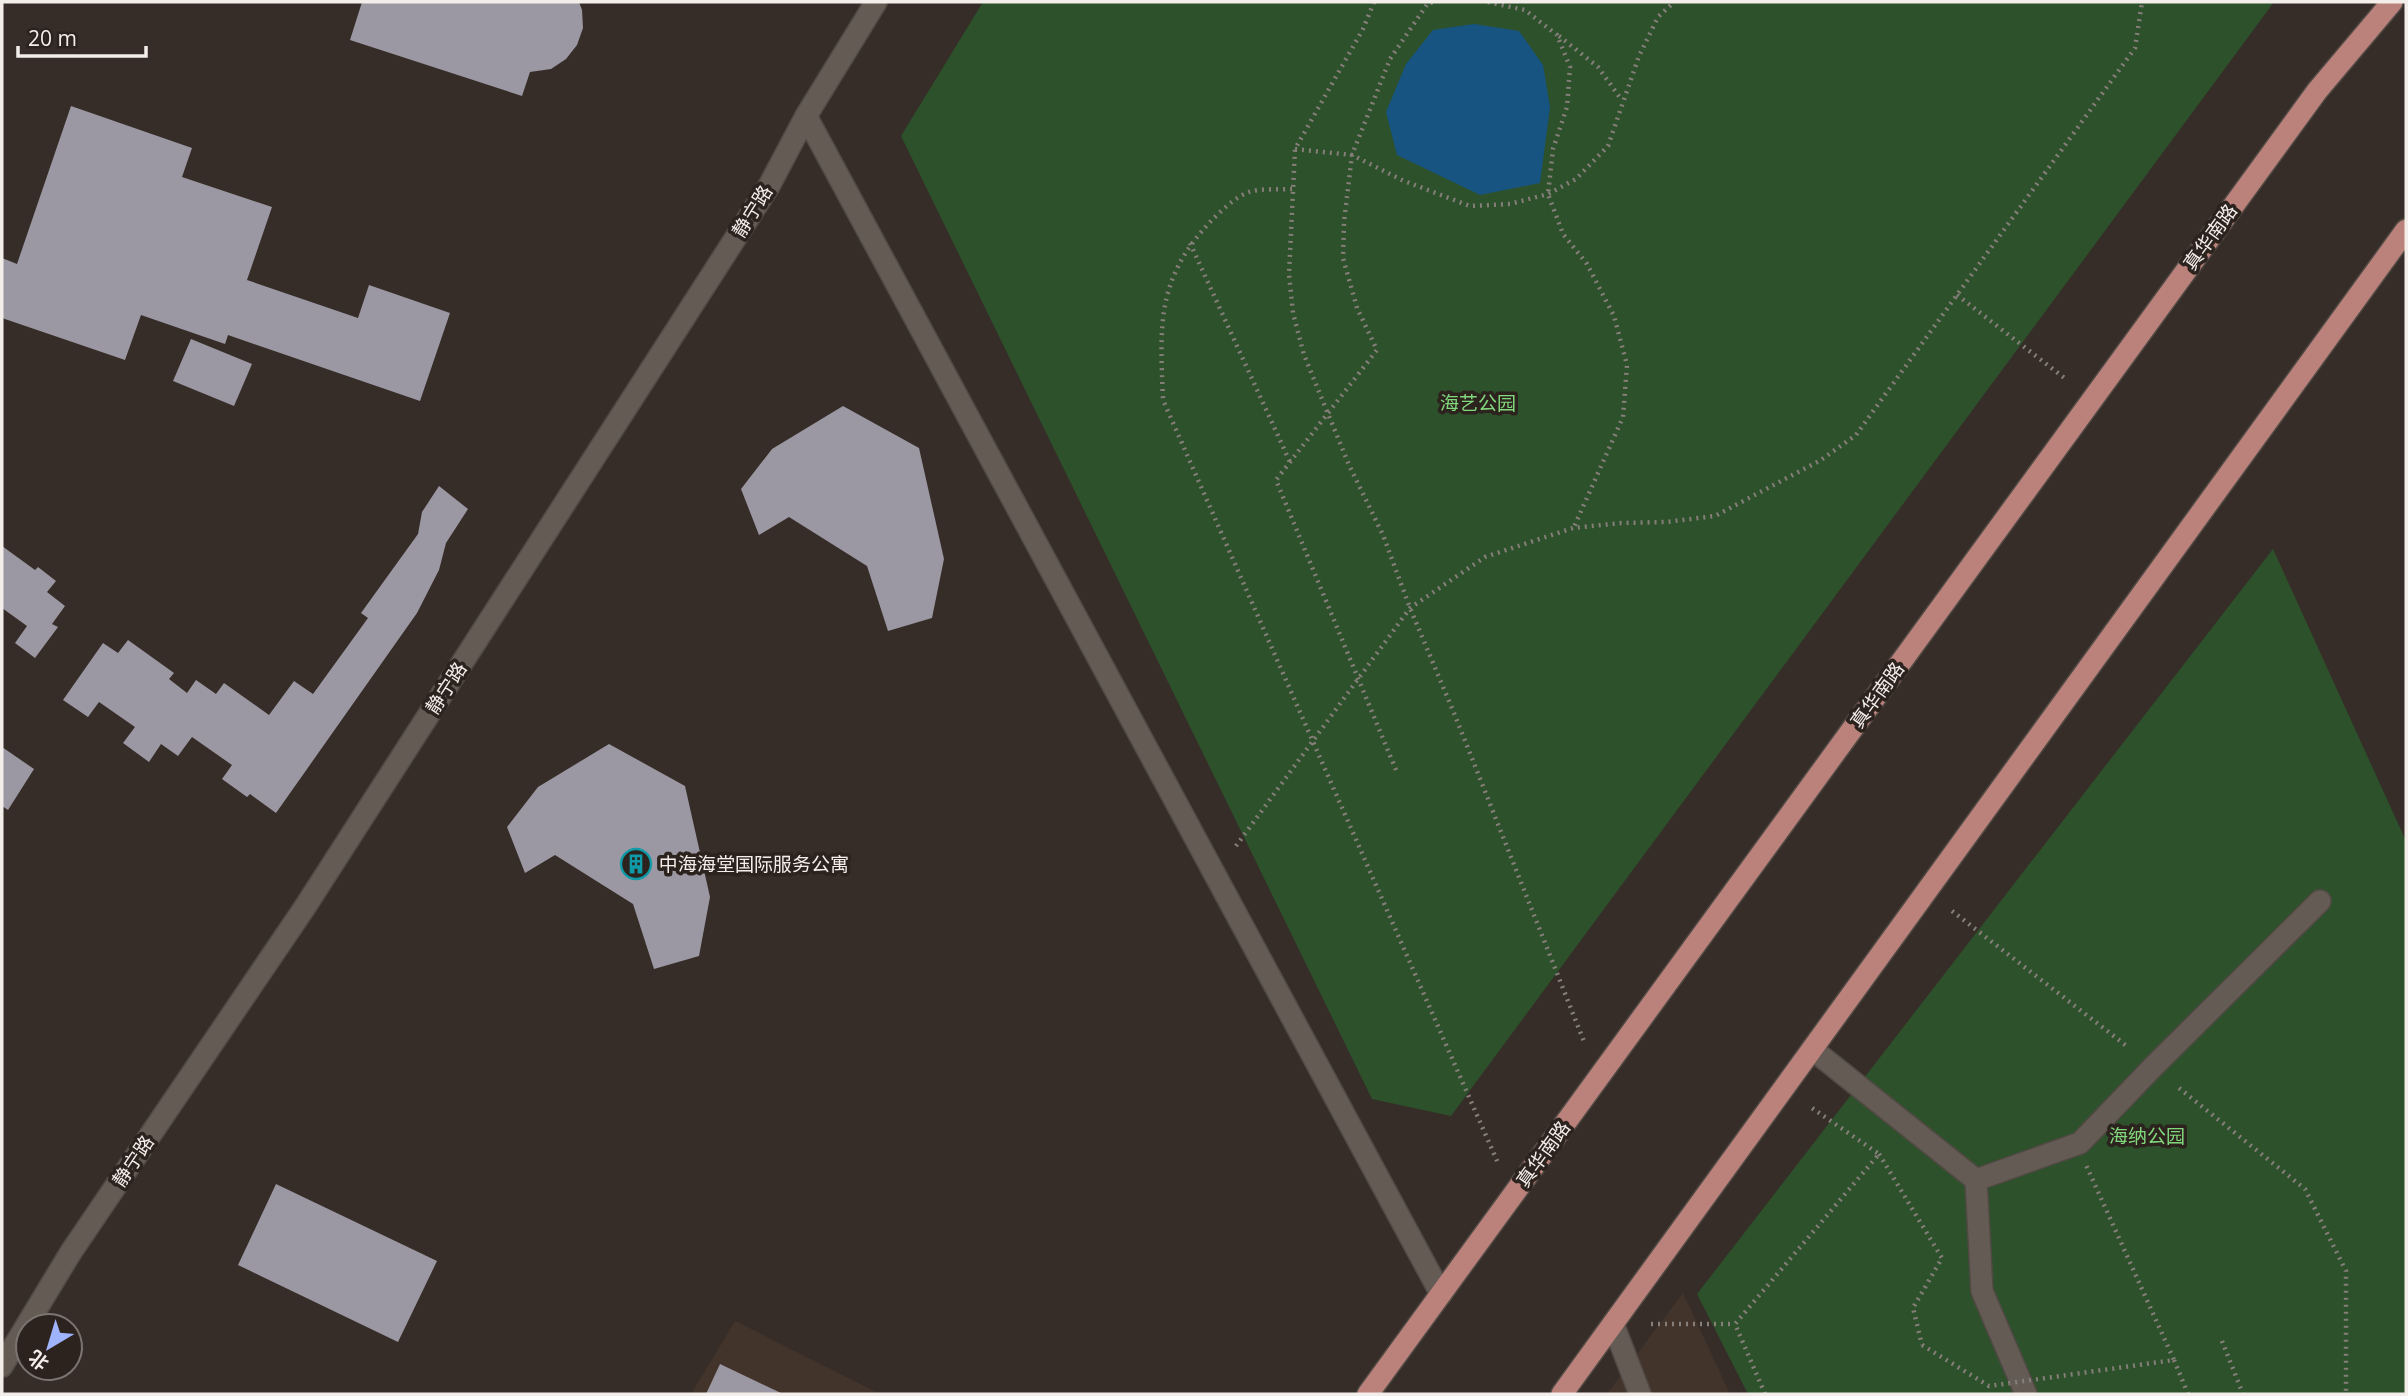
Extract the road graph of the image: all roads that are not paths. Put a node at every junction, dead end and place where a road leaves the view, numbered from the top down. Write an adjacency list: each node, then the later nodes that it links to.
1 (876, 2): 3 (street, 静宁路)
2 (2392, 2): 8 (main road, 真华南路)
3 (806, 116): 8 (street); 10 (street, 静宁路)
4 (2406, 230): 6 (main road)
5 (2320, 901): 7 (street)
6 (1812, 1049): 7 (street); 9 (main road)
7 (1976, 1180): 14 (street)
8 (1441, 1294): 11 (main road, 真华南路)
9 (1613, 1324): 12 (main road); 13 (street)
10 (2, 1366)
11 (1368, 1394)
12 (1562, 1394)
13 (1640, 1394)
14 (2026, 1394)

